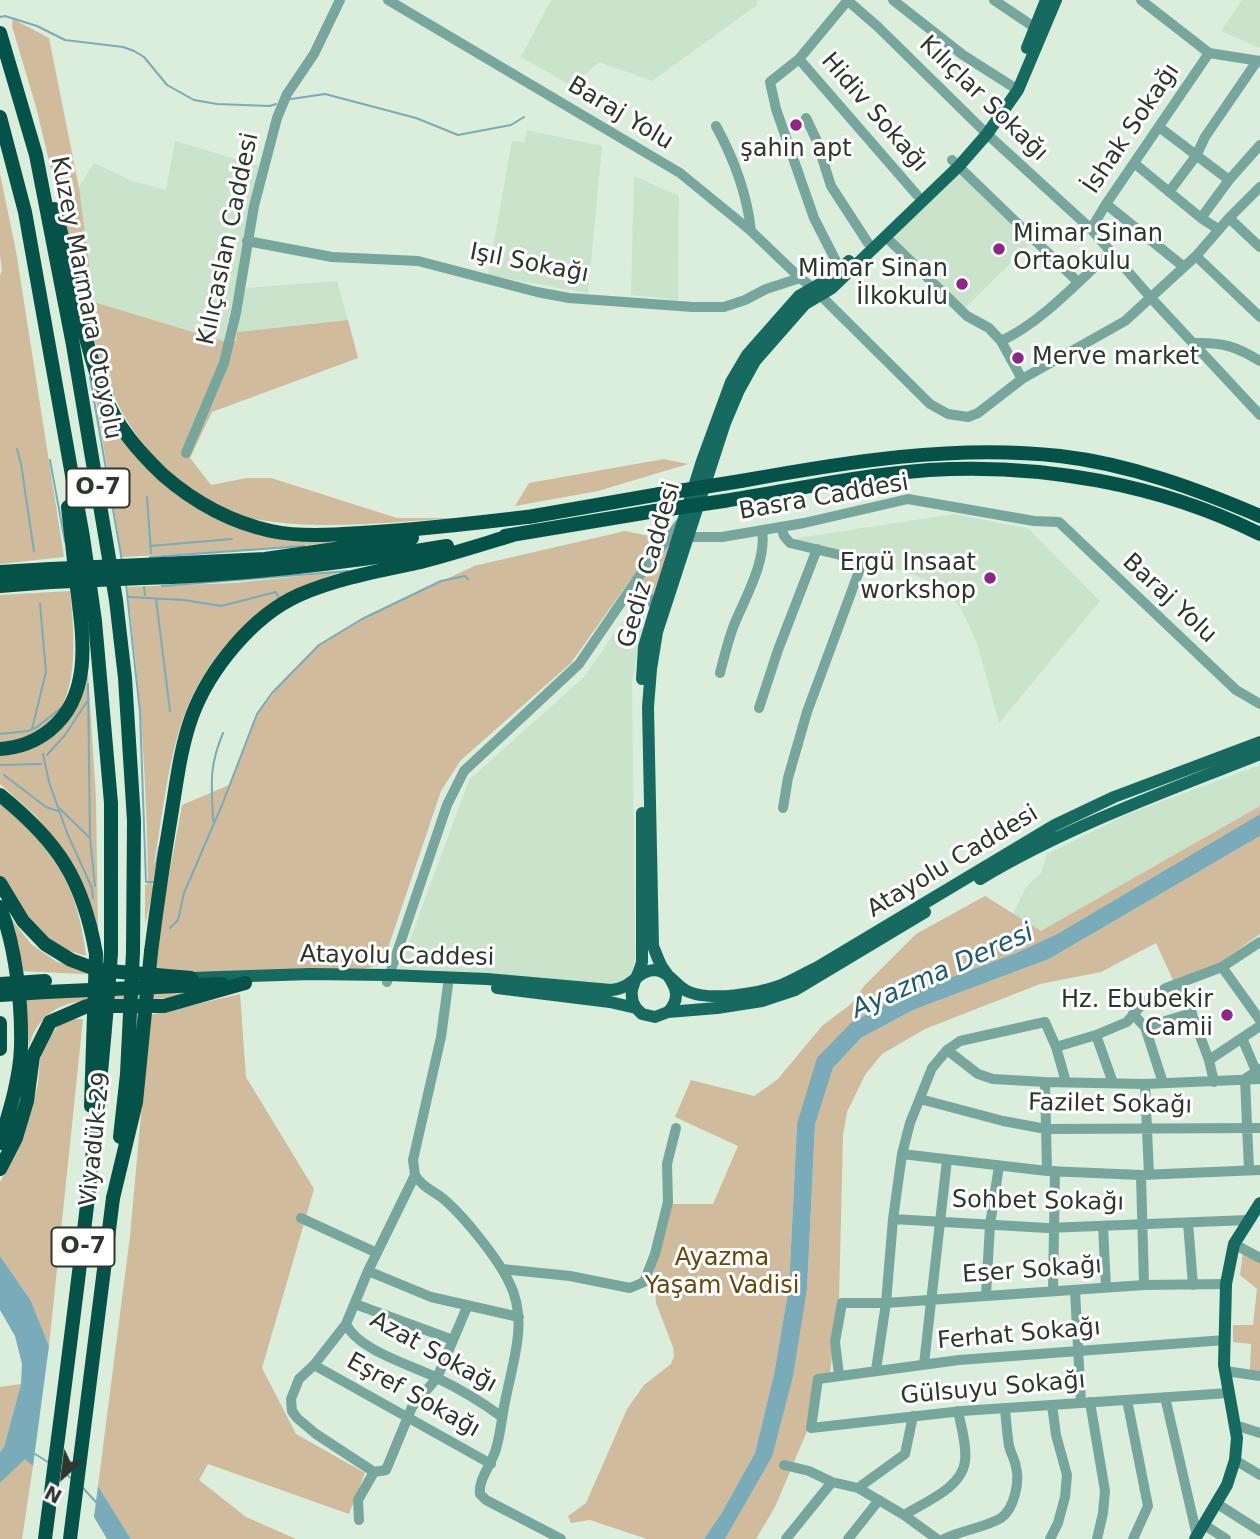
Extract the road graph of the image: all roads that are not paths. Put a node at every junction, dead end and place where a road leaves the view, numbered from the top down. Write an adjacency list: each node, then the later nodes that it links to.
1 (340, 0): 37 (street, Kılıçaslan Caddesi)
2 (388, 0): 35 (street, Baraj Yolu)
3 (847, 0): 13 (street); 20 (street, Kılıçlar Sokağı)
4 (893, 0): 15 (street)
5 (994, 0): 10 (street)
6 (1046, 0): 10 (main road)
7 (1056, 0): 15 (main road)
8 (1142, 0): 9 (street)
9 (1156, 4): 12 (street)
10 (1034, 27): 15 (main road)
11 (0, 33): 22 (highway, Kuzey Marmara Otoyolu / O-7)
12 (1209, 53): 14 (street); 19 (street, İshak Sokağı)
13 (799, 59): 29 (street, Hidiv Sokağı); 43 (street)
14 (1259, 61): 23 (street)
15 (1014, 88): 20 (main road)
16 (0, 117): 51 (highway, Kuzey Marmara Otoyolu / O-7)
17 (806, 118): 38 (street)
18 (716, 126): 35 (street)
19 (1159, 127): 23 (street); 25 (street, İshak Sokağı)
20 (984, 131): 24 (main road); 33 (street, Kılıçlar Sokağı)
21 (1260, 145): 26 (street)
22 (36, 155): 56 (highway); 83 (highway, Kuzey Marmara Otoyolu / O-7)
23 (1196, 156): 26 (street); 28 (street)
24 (956, 163): 29 (main road); 36 (main road); 45 (street)
25 (1134, 163): 28 (street); 30 (street, İshak Sokağı)
26 (1229, 180): 31 (street)
27 (1260, 187): 32 (street, Baraj Yolu)
28 (1169, 192): 31 (street)
29 (917, 195): 38 (main road)
30 (1106, 204): 33 (street, İshak Sokağı); 42 (street)
31 (1201, 218): 34 (street)
32 (1229, 218): 34 (street, Baraj Yolu); 39 (street)
33 (1091, 229): 40 (street, Kılıçlar Sokağı)
34 (1219, 229): 41 (street, Baraj Yolu)
35 (751, 231): 44 (street, Baraj Yolu)
36 (886, 237): 46 (main road); 49 (street)
37 (247, 241): 44 (street, Işıl Sokağı); 55 (street, Kılıçaslan Caddesi)
38 (868, 243): 43 (main road)
39 (1260, 247)
40 (1111, 252): 45 (street); 47 (street, Kılıçlar Sokağı)
41 (1196, 256): 42 (street, Baraj Yolu); 48 (street)
42 (1184, 267): 47 (street, Baraj Yolu)
43 (840, 269): 46 (main road)
44 (800, 278): 46 (street, Baraj Yolu)
45 (1078, 282): 49 (street)
46 (817, 292): 53 (street, Baraj Yolu); 58 (main road, Gediz Caddesi); 64 (main road, Gediz Caddesi)
47 (1151, 298): 50 (street, Kılıçlar Sokağı); 53 (street, Baraj Yolu)
48 (1260, 317)
49 (1000, 341): 53 (street)
50 (1195, 343): 52 (street); 54 (street, Kılıçlar Sokağı)
51 (50, 353): 76 (highway); 84 (highway, Kuzey Marmara Otoyolu / O-7)
52 (1260, 361)
53 (1022, 379)
54 (1260, 415)
55 (186, 453)
56 (536, 516): 57 (highway, bridge); 67 (highway)
57 (1260, 516)
58 (684, 519): 64 (main road, Gediz Caddesi); 70 (street)
59 (1059, 522): 60 (street, Basra Caddesi); 73 (street, Baraj Yolu)
60 (781, 527): 61 (street, Basra Caddesi); 65 (street)
61 (762, 530): 64 (street, Basra Caddesi); 72 (street)
62 (1260, 534): 63 (highway, bridge)
63 (513, 535): 67 (highway); 133 (highway, bridge)
64 (683, 537): 71 (main road, Gediz Caddesi); 88 (main road, Gediz Caddesi)
65 (817, 549): 74 (street); 79 (street)
66 (0, 572): 68 (highway)
67 (142, 572): 68 (highway, bridge)
68 (50, 576): 69 (highway)
69 (0, 586)
70 (626, 598): 71 (street); 89 (street)
71 (656, 608): 86 (main road, Gediz Caddesi)
72 (719, 673)
73 (1258, 704)
74 (759, 708)
75 (1260, 742): 88 (main road, Atayolu Caddesi)
76 (0, 749)
77 (1260, 754): 97 (main road, Atayolu Caddesi)
78 (0, 795): 84 (highway)
79 (783, 808)
80 (0, 883): 87 (highway)
81 (0, 907): 124 (highway)
82 (1260, 942): 85 (street)
83 (133, 952): 133 (highway, Viyadük-29 / O-7, bridge)
84 (103, 954): 199 (highway, Viyadük-29 / O-7, bridge)
85 (1222, 967): 91 (street); 100 (street)
86 (639, 976): 88 (main road, Atayolu Caddesi); 89 (main road, Atayolu Caddesi); 96 (main road)
87 (191, 978): 89 (main road, Atayolu Caddesi); 94 (highway)
88 (671, 978): 97 (main road)
89 (388, 979): 90 (main road, Atayolu Caddesi); 93 (main road, Atayolu Caddesi)
90 (245, 983): 94 (highway); 128 (highway)
91 (1180, 983): 98 (street); 99 (street)
92 (0, 984): 94 (highway, bridge)
93 (448, 985): 96 (main road, Atayolu Caddesi); 131 (street)
94 (46, 987): 95 (highway, bridge)
95 (0, 995)
96 (636, 1008): 97 (main road, Atayolu Caddesi)
97 (668, 1012)
98 (1192, 1013): 103 (street); 109 (street)
99 (1133, 1014): 103 (street); 104 (street)
100 (1260, 1020)
101 (0, 1023): 107 (highway)
102 (1260, 1026): 105 (street)
103 (1144, 1027): 116 (street)
104 (1096, 1035): 106 (street); 115 (street)
105 (1242, 1038): 109 (street); 110 (street)
106 (1056, 1047): 108 (street); 113 (street)
107 (0, 1049)
108 (947, 1050): 112 (street); 118 (street)
109 (1209, 1060): 114 (street)
110 (1259, 1073): 111 (street)
111 (1245, 1079): 114 (street); 120 (street)
112 (1045, 1082): 113 (street); 122 (street)
113 (1066, 1082): 115 (street)
114 (1214, 1082): 116 (street)
115 (1113, 1083): 117 (street)
116 (1163, 1083): 117 (street)
117 (1144, 1084): 123 (street)
118 (920, 1099): 122 (street, Fazilet Sokağı); 125 (street)
119 (676, 1128): 147 (street)
120 (1247, 1128): 121 (street, Fazilet Sokağı); 123 (street, Fazilet Sokağı); 129 (street)
121 (1260, 1128)
122 (1046, 1129): 123 (street, Fazilet Sokağı); 130 (street)
123 (1147, 1129): 132 (street)
124 (0, 1143)
125 (902, 1154): 126 (street); 136 (street)
126 (947, 1160): 127 (street); 138 (street)
127 (999, 1166): 130 (street); 140 (street)
128 (0, 1169)
129 (1255, 1170): 132 (street)
130 (1051, 1171): 132 (street); 143 (street)
131 (415, 1175): 145 (street); 147 (street)
132 (1145, 1175): 141 (street)
133 (113, 1198): 200 (highway, Viyadük-29 / O-7)
134 (1260, 1203): 137 (main road)
135 (301, 1218): 145 (street)
136 (893, 1219): 138 (street, Sohbet Sokağı); 157 (street)
137 (1248, 1220): 139 (street, Sohbet Sokağı); 144 (main road)
138 (940, 1222): 140 (street, Sohbet Sokağı); 156 (street)
139 (1188, 1223): 141 (street, Sohbet Sokağı); 151 (street)
140 (990, 1225): 143 (street, Sohbet Sokağı); 155 (street)
141 (1141, 1225): 142 (street, Sohbet Sokağı); 150 (street)
142 (1103, 1226): 143 (street, Sohbet Sokağı); 152 (street)
143 (1055, 1228): 153 (street)
144 (1234, 1244): 146 (street); 149 (main road)
145 (377, 1253): 148 (street)
146 (1260, 1258)
147 (502, 1269): 160 (street)
148 (368, 1271): 158 (street); 159 (street)
149 (1226, 1284): 151 (street, Eser Sokağı); 163 (main road)
150 (1144, 1285): 151 (street, Eser Sokağı); 152 (street, Eser Sokağı)
151 (1194, 1285)
152 (1106, 1287): 154 (street, Eser Sokağı)
153 (1053, 1291): 154 (street, Eser Sokağı); 155 (street, Eser Sokağı)
154 (1075, 1291): 164 (street)
155 (986, 1295): 156 (street, Eser Sokağı)
156 (932, 1300): 157 (street, Eser Sokağı); 165 (street)
157 (886, 1303): 167 (street); 169 (street, Eser Sokağı)
158 (355, 1304): 161 (street); 162 (street)
159 (467, 1307): 160 (street); 162 (street)
160 (519, 1317): 182 (street, Eşref Sokağı)
161 (346, 1324): 166 (street); 171 (street, Azat Sokağı)
162 (453, 1340): 171 (street)
163 (1224, 1340): 164 (street, Ferhat Sokağı); 168 (main road)
164 (1077, 1351): 165 (street, Ferhat Sokağı); 176 (street)
165 (924, 1364): 167 (street, Ferhat Sokağı)
166 (314, 1365): 181 (street, Eşref Sokağı); 188 (street)
167 (876, 1370): 169 (street, Ferhat Sokağı)
168 (1225, 1371): 170 (street); 173 (main road)
169 (839, 1375): 172 (street, Ferhat Sokağı)
170 (1260, 1376)
171 (437, 1378): 181 (street); 182 (street, Azat Sokağı)
172 (818, 1379): 180 (street, Gülsuyu Sokağı)
173 (1229, 1393): 174 (street, Gülsuyu Sokağı); 183 (main road)
174 (1165, 1397): 175 (street, Gülsuyu Sokağı); 198 (street)
175 (1127, 1400): 176 (street, Gülsuyu Sokağı); 209 (street)
176 (1086, 1403): 177 (street, Gülsuyu Sokağı); 208 (street)
177 (1052, 1405): 178 (street, Gülsuyu Sokağı); 207 (street)
178 (1005, 1408): 179 (street, Gülsuyu Sokağı); 206 (street)
179 (958, 1411): 180 (street, Gülsuyu Sokağı); 194 (street)
180 (913, 1416): 191 (street)
181 (408, 1417): 186 (street, Eşref Sokağı); 188 (street)
182 (502, 1417): 186 (street, Eşref Sokağı)
183 (1235, 1425): 184 (street); 185 (main road)
184 (1260, 1433)
185 (1235, 1460): 189 (street); 193 (main road)
186 (491, 1464): 201 (street, Eşref Sokağı)
187 (784, 1465): 190 (street)
188 (374, 1472): 195 (street)
189 (1260, 1475)
190 (832, 1482): 191 (street); 202 (street)
191 (858, 1488): 192 (street)
192 (879, 1500): 194 (street); 203 (street)
193 (1216, 1503): 197 (street); 198 (main road)
194 (904, 1515): 196 (street)
195 (359, 1520)
196 (923, 1529): 204 (street); 205 (street)
197 (1260, 1531)
198 (1198, 1533): 210 (street)
199 (46, 1539)
200 (70, 1539)
201 (561, 1539)
202 (786, 1539)
203 (848, 1539)
204 (916, 1539)
205 (937, 1539)
206 (944, 1539)
207 (1050, 1539)
208 (1097, 1539)
209 (1133, 1539)
210 (1226, 1539)

